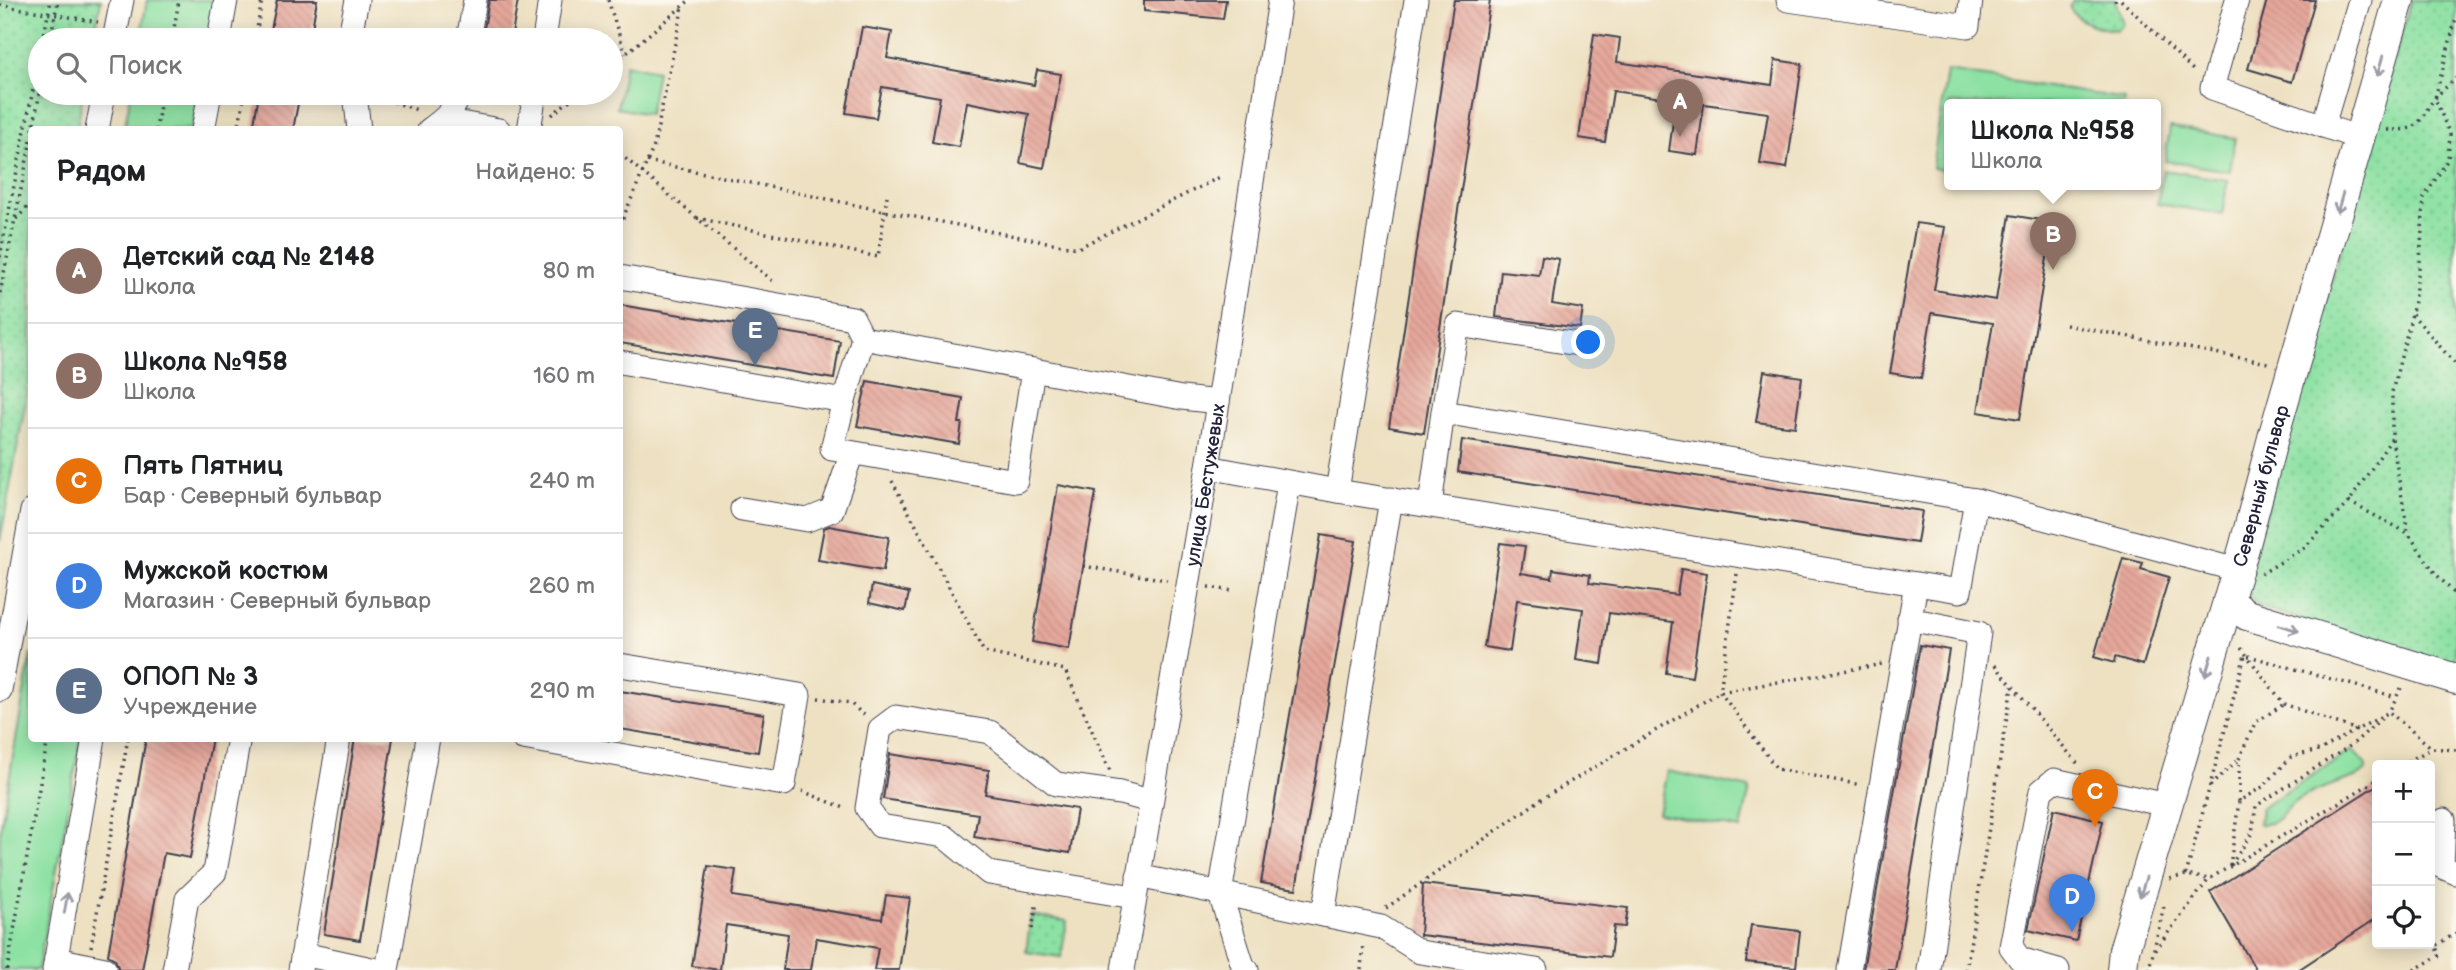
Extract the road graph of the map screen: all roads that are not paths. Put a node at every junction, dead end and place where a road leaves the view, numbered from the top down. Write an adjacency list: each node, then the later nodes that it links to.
1 (122, 0): 13 (street)
2 (226, 0): 14 (street)
3 (357, 0): 15 (street)
4 (475, 0): 16 (street)
5 (550, 0): 17 (street)
6 (1280, 0): 36 (street, улица Бестужевых)
7 (1416, 0): 41 (street)
8 (1788, 0): 9 (street)
9 (1971, 0)
10 (2237, 0): 28 (street)
11 (2360, 0): 28 (street)
12 (2399, 0): 29 (main road, Северный бульвар, one-way to 29)
13 (109, 28)
14 (221, 28)
15 (351, 28)
16 (470, 28)
17 (546, 28)
18 (102, 105): 24 (street)
19 (207, 105): 25 (street)
20 (356, 105): 26 (street)
21 (454, 105): 23 (street)
22 (535, 105): 27 (street)
23 (436, 125)
24 (98, 126)
25 (204, 126)
26 (359, 126)
27 (536, 126)
28 (2323, 126): 29 (street)
29 (2373, 134): 47 (main road, Северный бульвар, one-way to 47)
30 (623, 278): 31 (street)
31 (863, 338): 34 (street); 35 (street)
32 (1578, 344): 37 (street)
33 (623, 363): 35 (street)
34 (1033, 370): 36 (street); 38 (street)
35 (844, 401): 38 (street)
36 (1218, 401): 39 (street, улица Бестужевых)
37 (1443, 412): 43 (street); 44 (street)
38 (852, 453): 45 (street)
39 (1208, 467): 40 (street); 59 (street, улица Бестужевых)
40 (1289, 483): 41 (street); 64 (street)
41 (1338, 491): 42 (street)
42 (1391, 499): 44 (street); 65 (street)
43 (1976, 500): 47 (street); 48 (street)
44 (1430, 505): 48 (street)
45 (742, 509)
46 (28, 533): 53 (street)
47 (2248, 572): 49 (main road, Северный бульвар)
48 (1916, 584): 50 (street)
49 (2228, 601): 52 (main road, one-way to 52); 60 (main road, Северный бульвар, one-way to 60)
50 (1909, 620): 75 (street); 76 (street)
51 (623, 666): 58 (street)
52 (2456, 679)
53 (0, 690)
54 (93, 742): 67 (street, one-way to 54)
55 (238, 742): 69 (street)
56 (338, 742): 66 (street)
57 (427, 742): 71 (street)
58 (546, 742)
59 (1150, 801): 63 (street, улица Бестужевых); 63 (street)
60 (2166, 805): 77 (street); 78 (main road, Северный бульвар, one-way to 78)
61 (2444, 820): 62 (street)
62 (2456, 873)
63 (1136, 887): 64 (street); 72 (street, улица Бестужевых)
64 (1220, 894): 65 (street); 73 (street)
65 (1323, 915): 74 (street)
66 (302, 962): 70 (street)
67 (55, 964): 68 (street)
68 (97, 967)
69 (174, 970)
70 (376, 970)
71 (387, 970)
72 (1123, 970)
73 (1247, 970)
74 (1536, 970)
75 (1849, 970)
76 (1929, 970)
77 (2058, 970)
78 (2122, 970)

